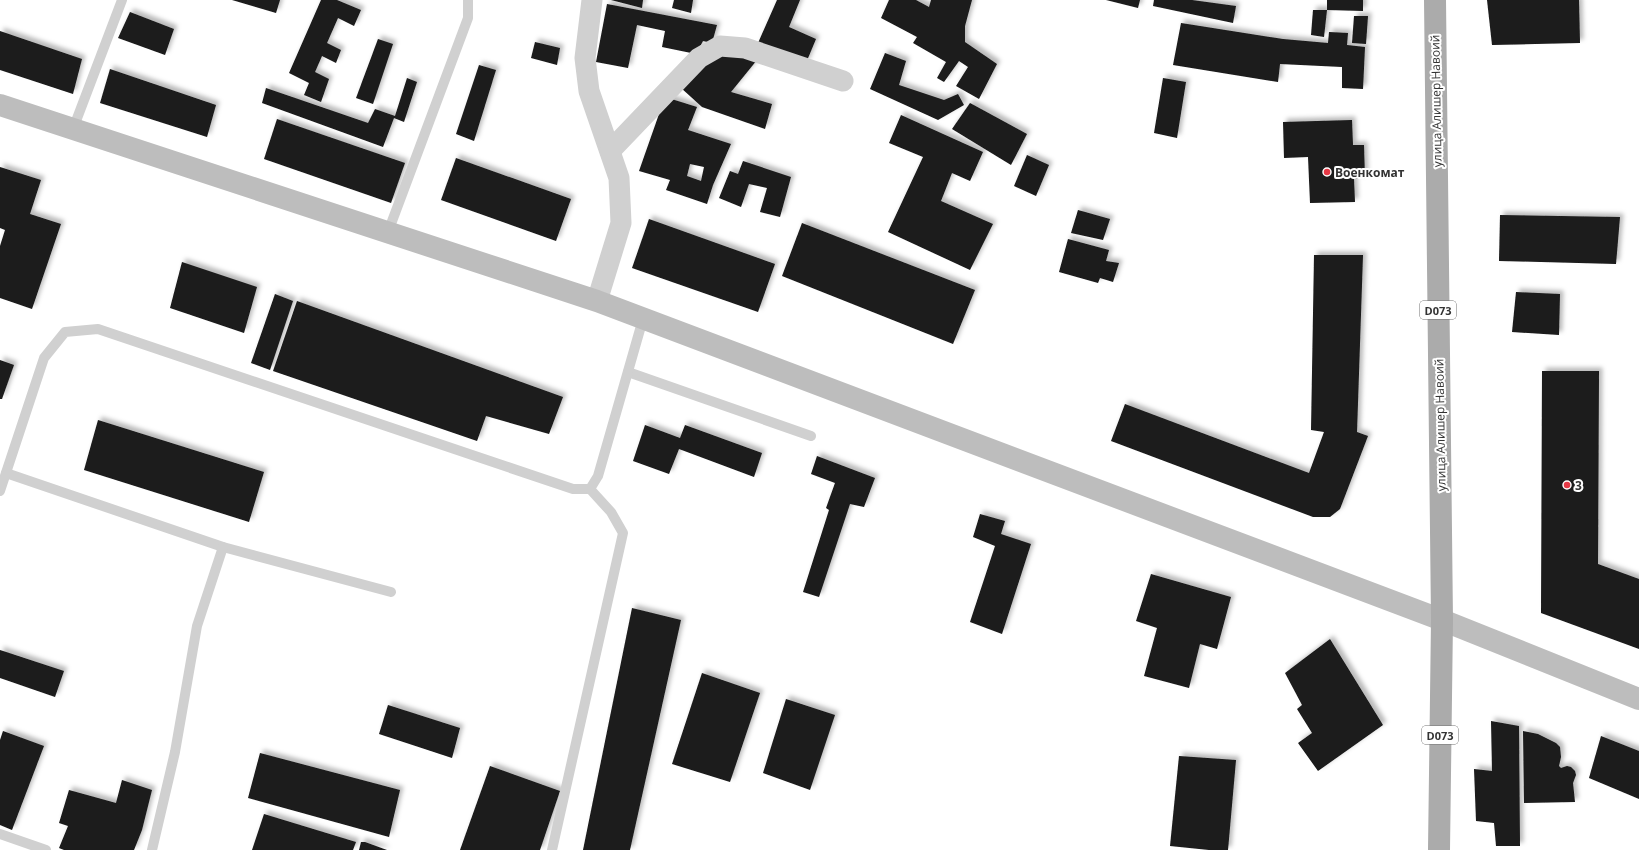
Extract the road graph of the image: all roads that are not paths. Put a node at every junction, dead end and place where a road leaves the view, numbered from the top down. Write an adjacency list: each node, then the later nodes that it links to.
1 (122, 0): 7 (lane)
2 (468, 0): 9 (lane)
3 (592, 0): 8 (street)
4 (1435, 0): 19 (main road, улица Алишер Навоий / D073)
5 (843, 81): 8 (street)
6 (0, 105): 7 (street)
7 (73, 129): 9 (street)
8 (610, 151): 10 (street)
9 (388, 232): 10 (street)
10 (598, 302): 11 (street)
11 (643, 319): 12 (lane); 19 (street)
12 (628, 372): 13 (lane); 15 (lane)
13 (811, 436)
14 (6, 473): 15 (lane); 16 (lane); 17 (lane)
15 (590, 489): 24 (lane)
16 (0, 491)
17 (223, 547): 18 (lane); 23 (lane)
18 (391, 592)
19 (1442, 620): 20 (street); 25 (main road, улица Алишер Навоий / D073)
20 (1639, 699)
21 (0, 834): 22 (lane)
22 (46, 850)
23 (152, 850)
24 (552, 850)
25 (1439, 850)

